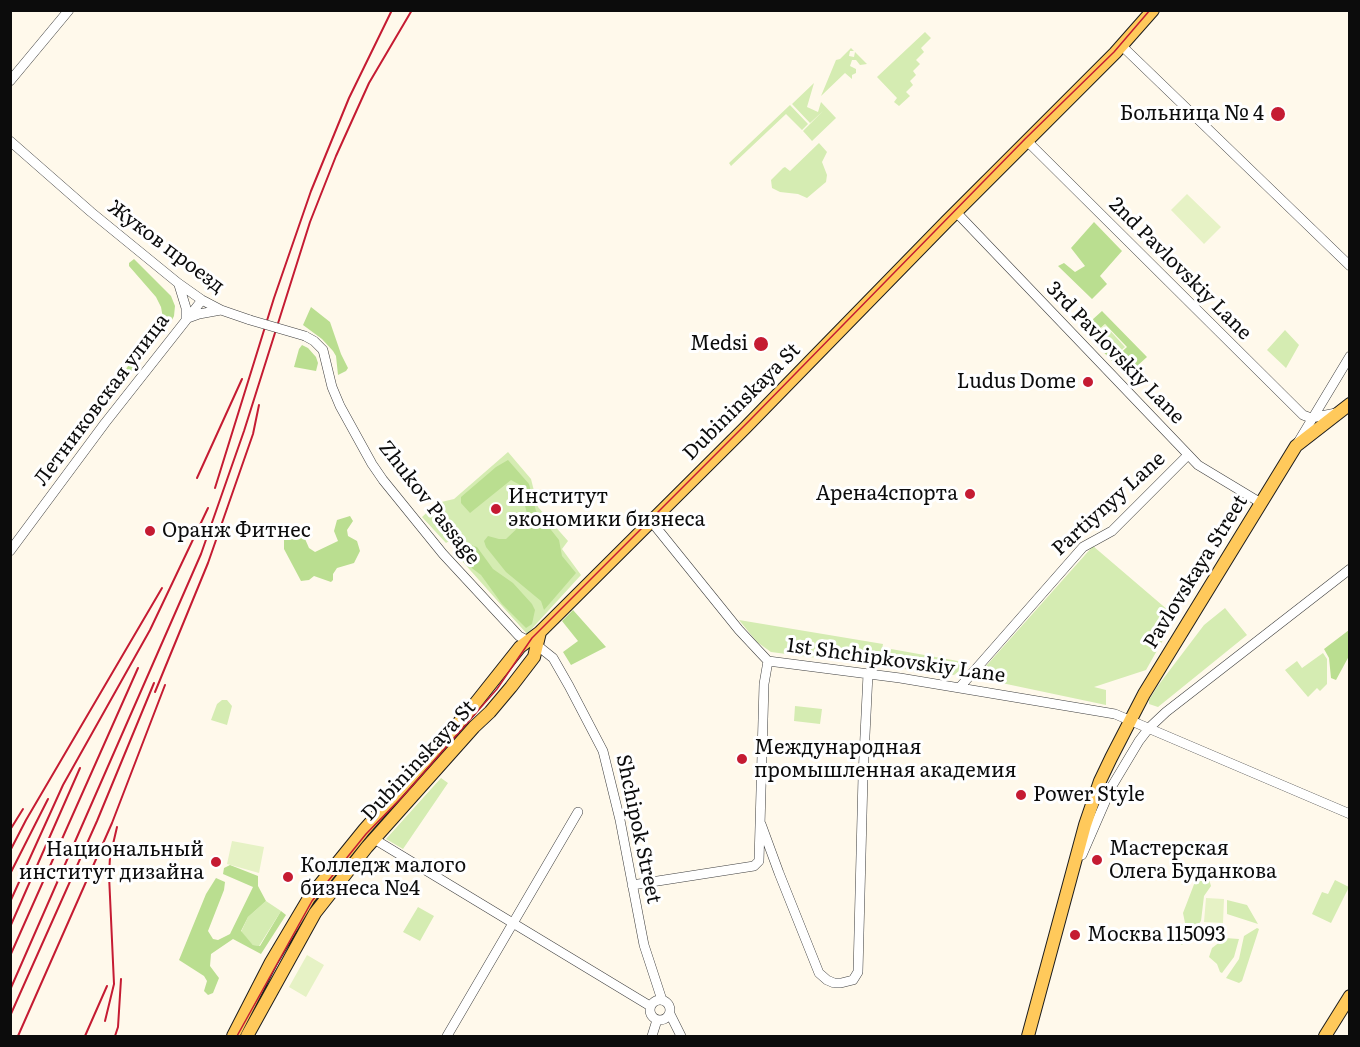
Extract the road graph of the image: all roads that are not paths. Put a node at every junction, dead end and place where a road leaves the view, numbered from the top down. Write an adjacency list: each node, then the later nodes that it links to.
1 (69, 10): 4 (street)
2 (1154, 10): 3 (main road, Dubininskaya St)
3 (1122, 46): 6 (main road, Dubininskaya St); 8 (street)
4 (10, 81)
5 (10, 141): 9 (street, Жуков проезд)
6 (1027, 141): 7 (main road, Dubininskaya St); 17 (street, 2nd Pavlovskiy Lane)
7 (956, 212): 19 (street, 3rd Pavlovskiy Lane); 21 (main road, Dubininskaya St)
8 (1350, 266)
9 (178, 283): 10 (street, Жуков проезд); 12 (street)
10 (202, 300): 11 (street, Жуков проезд); 12 (street, Летниковская улица)
11 (221, 310): 12 (street); 24 (street, Жуков проезд, bridge)
12 (186, 319): 22 (street, Летниковская улица)
13 (1350, 356): 14 (street)
14 (1324, 398): 16 (street); 17 (street)
15 (1350, 404): 16 (main road)
16 (1339, 412): 17 (street); 18 (main road)
17 (1311, 418): 18 (street)
18 (1296, 446): 20 (main road, Pavlovskaya Street)
19 (1188, 455): 20 (street, 3rd Pavlovskiy Lane); 27 (street, Partiynyy Lane)
20 (1261, 503): 28 (main road, Pavlovskaya Street)
21 (651, 521): 24 (main road, Dubininskaya St); 25 (street)
22 (10, 551)
23 (1350, 569): 29 (street)
24 (529, 642): 33 (main road, Dubininskaya St); 36 (street, Shchipok Street); 44 (main road)
25 (768, 661): 26 (street, 1st Shchipkovskiy Lane); 32 (street, 1st Shchipkovskiy Lane)
26 (868, 674): 27 (street, 1st Shchipkovskiy Lane); 35 (street)
27 (960, 687): 28 (street, 1st Shchipkovskiy Lane)
28 (1131, 720): 29 (street, 1st Shchipkovskiy Lane); 37 (main road, Pavlovskaya Street)
29 (1149, 728): 31 (street, 1st Shchipkovskiy Lane); 37 (street)
30 (578, 812): 38 (street)
31 (1350, 814)
32 (761, 824): 34 (street, 1st Shchipkovskiy Lane); 35 (street)
33 (374, 839): 38 (street); 45 (main road, Dubininskaya St)
34 (757, 863): 35 (street); 36 (street)
35 (778, 873)
36 (632, 885): 40 (street, Shchipok Street)
37 (1065, 899): 49 (main road, Pavlovskaya Street)
38 (513, 925): 41 (street); 46 (street)
39 (1350, 996): 50 (main road)
40 (662, 1000): 41 (street); 42 (street)
41 (650, 1006): 43 (street)
42 (670, 1014): 43 (street); 48 (street)
43 (657, 1020): 47 (street)
44 (233, 1036)
45 (247, 1036)
46 (447, 1036)
47 (652, 1036)
48 (681, 1036)
49 (1028, 1036)
50 (1325, 1036)

